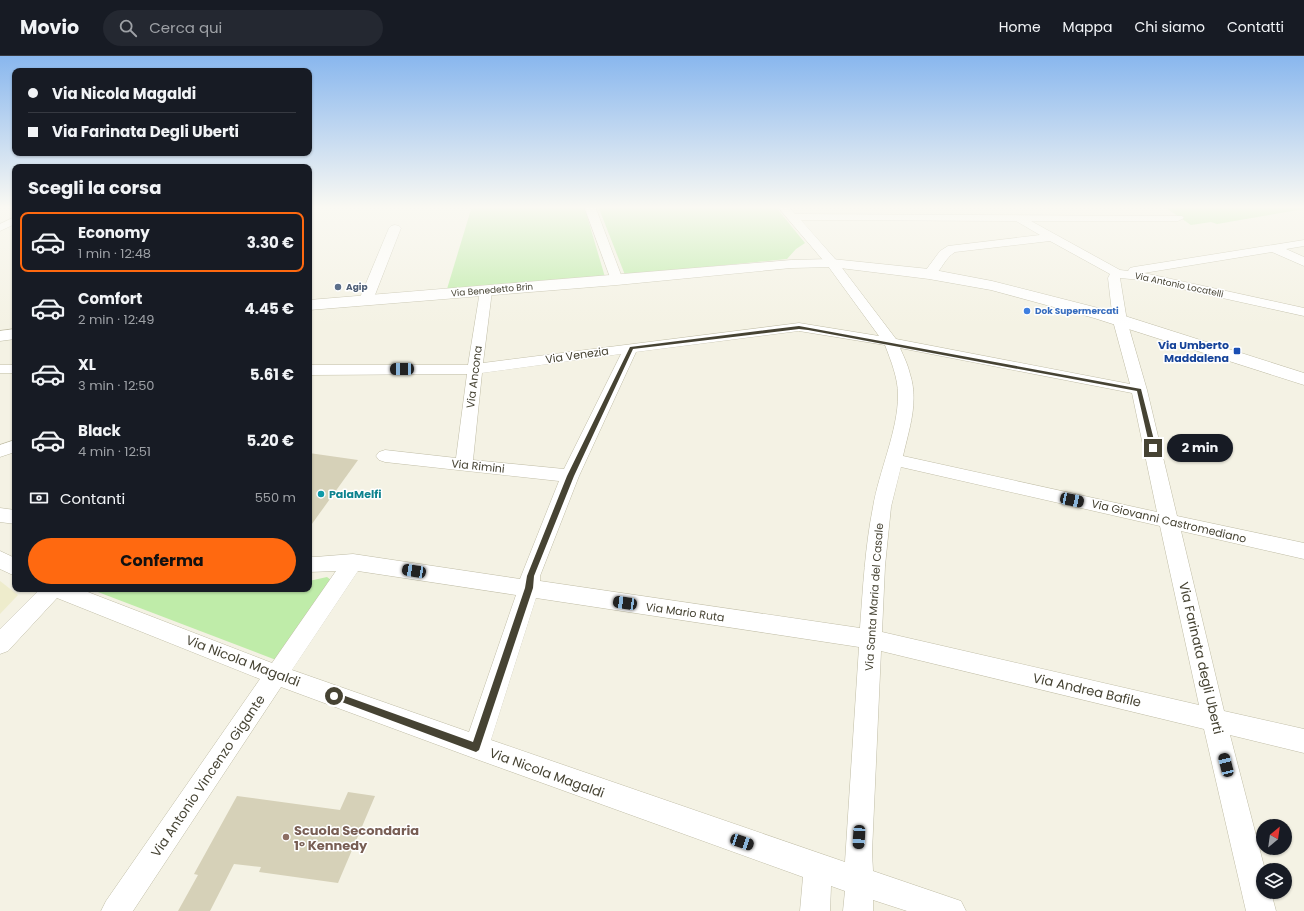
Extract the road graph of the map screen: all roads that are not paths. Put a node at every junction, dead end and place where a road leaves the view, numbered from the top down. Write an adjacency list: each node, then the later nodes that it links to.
1 (388, 246): 14 (street)
2 (605, 246): 12 (street)
3 (817, 246): 9 (street, Via Santa Maria del Casale)
4 (978, 246): 11 (street)
5 (1070, 246): 10 (street, Via Antonio Locatelli)
6 (1288, 246): 7 (street)
7 (1273, 248): 8 (street); 10 (street)
8 (1304, 262)
9 (832, 263): 11 (street, Via Benedetto Brin); 12 (street, Via Benedetto Brin); 20 (street, Via Santa Maria del Casale)
10 (1117, 273): 16 (street, Via Antonio Locatelli); 17 (street)
11 (929, 274): 17 (street)
12 (617, 280): 13 (street, Via Benedetto Brin)
13 (486, 291): 14 (street, Via Benedetto Brin); 24 (street, Via Ancona)
14 (366, 300): 15 (street, Via Benedetto Brin)
15 (312, 305)
16 (1304, 312)
17 (1120, 320): 26 (street); 27 (street)
18 (12, 334): 19 (street)
19 (0, 336)
20 (891, 342): 21 (street, Via Venezia); 27 (street, Via Venezia); 31 (street, Via Santa Maria del Casale)
21 (631, 348): 24 (street, Via Venezia); 33 (street)
22 (0, 369): 23 (street)
23 (12, 369)
24 (475, 369): 25 (street, Via Venezia); 32 (street, Via Ancona)
25 (312, 370)
26 (1304, 379)
27 (1139, 390): 36 (street)
28 (12, 447): 29 (street)
29 (0, 451)
30 (386, 456): 32 (street, Via Rimini)
31 (894, 460): 36 (street, Via Giovanni Castromediano); 45 (street, Via Santa Maria del Casale)
32 (464, 464): 33 (street, Via Rimini)
33 (570, 476): 42 (street)
34 (0, 515): 35 (street)
35 (12, 517)
36 (1170, 521): 37 (street, Via Giovanni Castromediano); 48 (street, Via Farinata degli Uberti)
37 (1304, 551)
38 (0, 559): 41 (street)
39 (353, 562): 40 (street, Via Mario Ruta); 42 (street, Via Mario Ruta); 47 (street, Via Antonio Vincenzo Gigante)
40 (312, 564)
41 (12, 566)
42 (529, 588): 45 (street, Via Mario Ruta); 50 (street)
43 (50, 592): 46 (street)
44 (65, 592): 47 (street, Via Nicola Magaldi)
45 (870, 639): 48 (street, Via Andrea Bafile); 52 (street, Via Santa Maria del Casale)
46 (0, 644)
47 (277, 675): 50 (street, Via Nicola Magaldi); 53 (street, Via Antonio Vincenzo Gigante)
48 (1214, 719): 49 (street, Via Andrea Bafile); 57 (street, Via Farinata degli Uberti)
49 (1304, 741)
50 (476, 747): 51 (street, Via Nicola Magaldi)
51 (818, 868): 52 (street, Via Nicola Magaldi); 54 (street)
52 (860, 883): 55 (street, Via Santa Maria del Casale); 56 (street, Via Nicola Magaldi)
53 (116, 911)
54 (814, 911)
55 (858, 911)
56 (951, 911)
57 (1261, 911)

